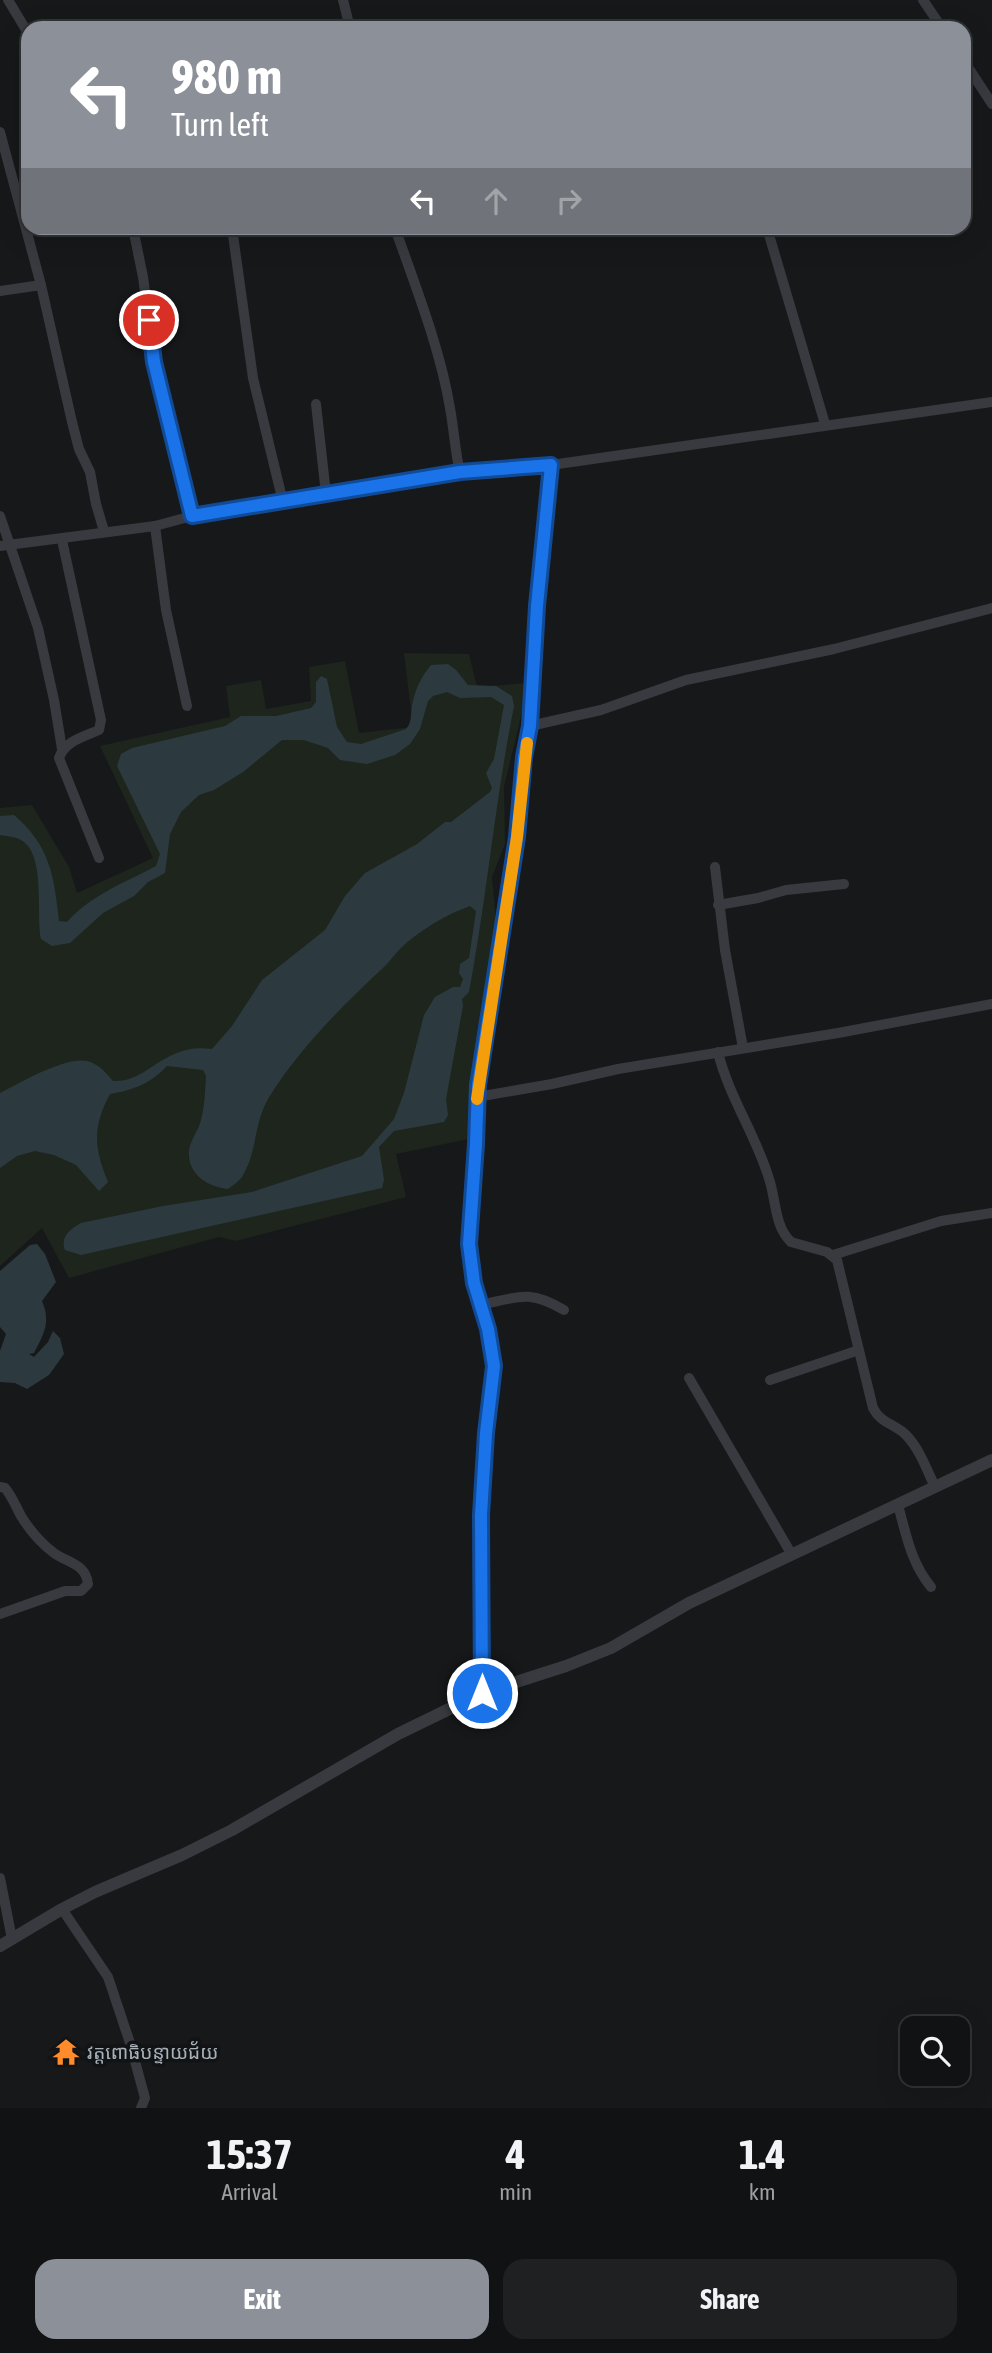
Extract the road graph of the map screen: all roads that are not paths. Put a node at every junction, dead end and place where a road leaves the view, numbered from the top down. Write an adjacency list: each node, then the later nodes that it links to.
1 (8, 0): 4 (street)
2 (343, 0): 5 (street)
3 (923, 0): 6 (street)
4 (21, 21)
5 (348, 21)
6 (937, 21)
7 (971, 72): 8 (street)
8 (992, 104)
9 (0, 132): 10 (street)
10 (21, 210)
11 (28, 235): 16 (street)
12 (134, 235): 26 (street)
13 (233, 235): 24 (street)
14 (397, 235): 22 (street)
15 (769, 235): 20 (street)
16 (41, 285): 17 (street); 28 (street)
17 (0, 291)
18 (992, 402): 20 (street)
19 (316, 404): 23 (street)
20 (825, 424): 21 (street)
21 (551, 465): 22 (street); 33 (street)
22 (460, 472): 23 (street)
23 (326, 494): 24 (street)
24 (283, 502): 26 (street)
25 (0, 516): 30 (street)
26 (192, 516): 27 (street)
27 (155, 526): 28 (street); 32 (street)
28 (104, 531): 29 (street)
29 (62, 540): 30 (street); 34 (street)
30 (5, 545): 34 (street)
31 (992, 608): 33 (street)
32 (187, 706)
33 (530, 726): 42 (street)
34 (62, 749): 35 (street)
35 (99, 858)
36 (715, 867): 38 (street)
37 (845, 884): 38 (street)
38 (718, 905): 40 (street)
39 (992, 1004): 40 (street)
40 (743, 1048): 41 (street)
41 (718, 1052): 42 (street); 44 (street)
42 (477, 1097): 45 (street)
43 (992, 1213): 44 (street)
44 (833, 1255): 47 (street)
45 (481, 1305): 46 (street); 57 (street)
46 (564, 1310)
47 (859, 1350): 49 (street); 52 (street)
48 (690, 1378): 54 (street)
49 (770, 1380)
50 (992, 1460): 52 (street)
51 (0, 1487): 56 (street)
52 (935, 1487): 53 (street)
53 (898, 1504): 54 (street); 55 (street)
54 (792, 1555): 57 (street)
55 (931, 1587)
56 (0, 1614)
57 (482, 1693): 59 (street)
58 (0, 1878): 60 (street)
59 (62, 1909): 60 (street); 62 (street)
60 (12, 1939): 61 (street)
61 (0, 1946)
62 (141, 2108)

